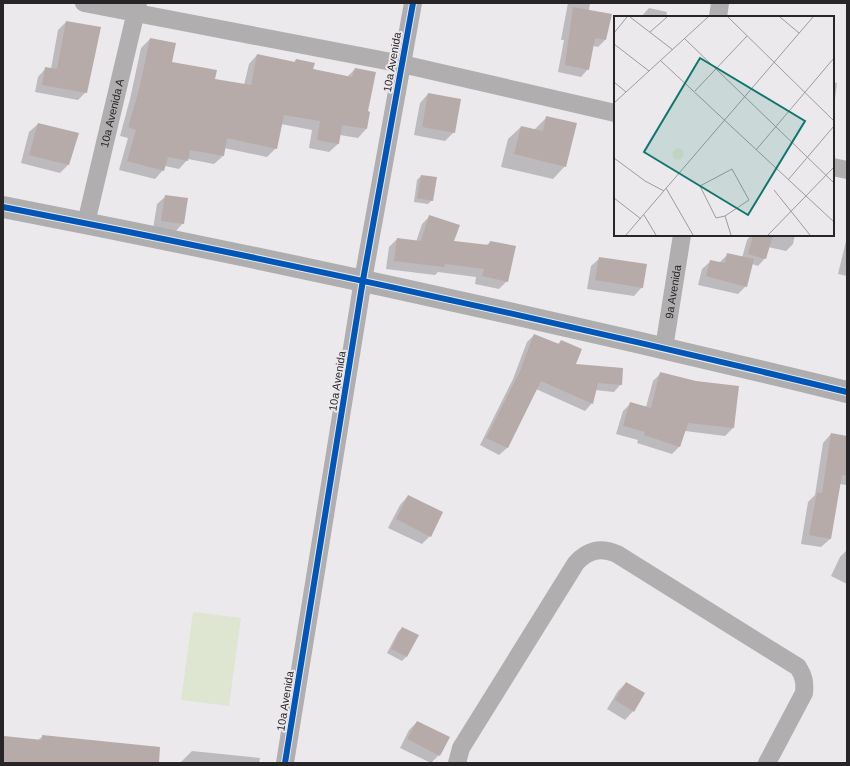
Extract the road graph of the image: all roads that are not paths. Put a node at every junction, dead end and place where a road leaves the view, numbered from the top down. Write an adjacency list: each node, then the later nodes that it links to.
1 (84, 3): 4 (street)
2 (413, 3): 6 (street, 10a Avenida)
3 (720, 3): 5 (street)
4 (137, 8): 6 (street); 11 (street, 10a Avenida A)
5 (718, 16)
6 (402, 64): 7 (street); 13 (street, 10a Avenida)
7 (614, 113)
8 (834, 167): 9 (street)
9 (847, 170)
10 (3, 207): 11 (street)
11 (86, 223): 13 (street)
12 (682, 236): 14 (street, 9a Avenida)
13 (363, 280): 14 (street); 16 (street, 10a Avenida)
14 (664, 348): 15 (street)
15 (847, 392)
16 (285, 763)
17 (457, 763): 18 (street)
18 (767, 763)

